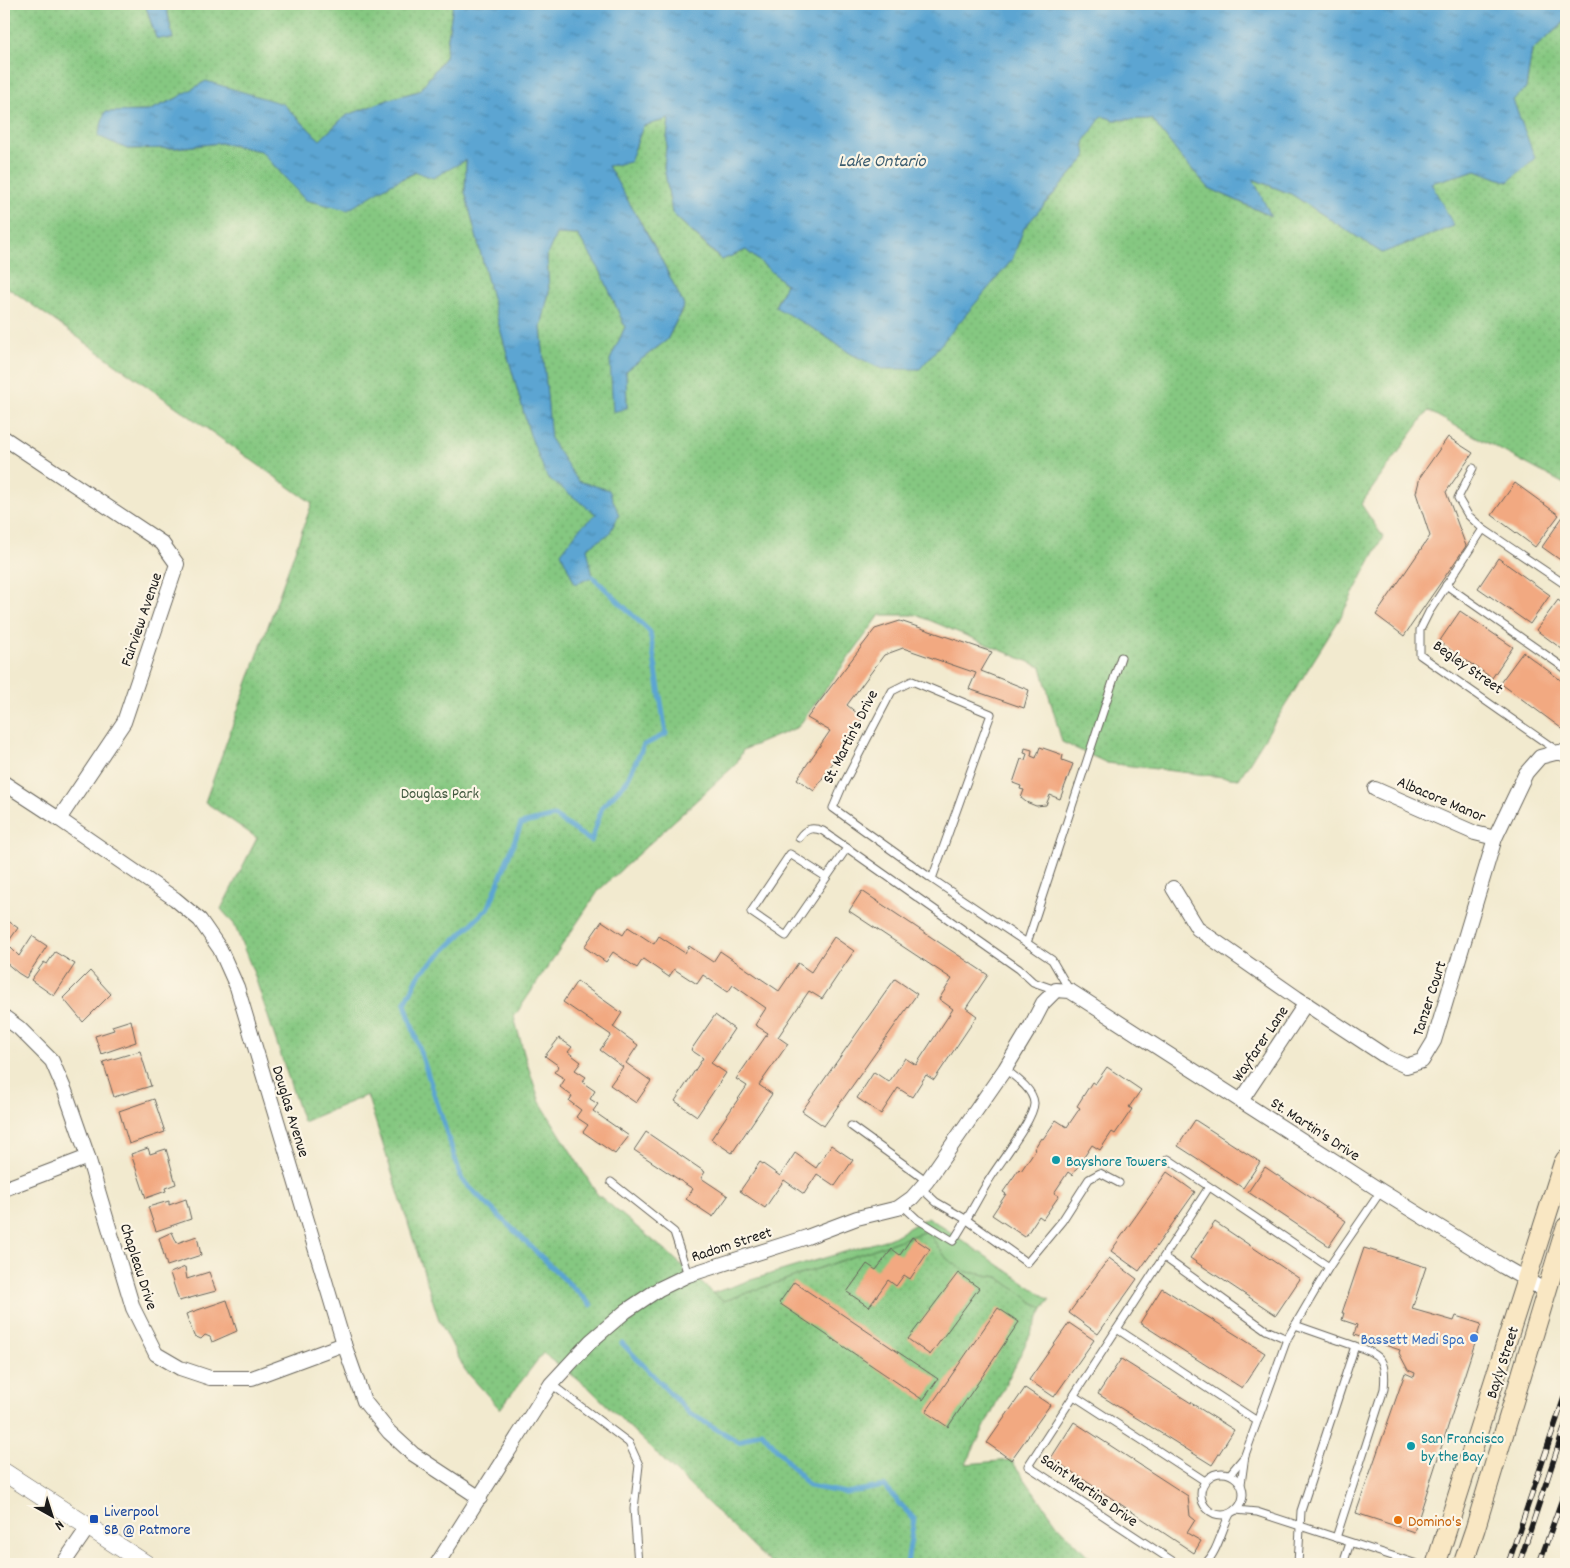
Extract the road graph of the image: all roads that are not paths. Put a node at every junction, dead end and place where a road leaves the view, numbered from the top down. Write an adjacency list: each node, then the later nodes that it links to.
1 (4, 438): 11 (street, Fairview Avenue)
2 (1474, 468): 3 (lane)
3 (1483, 529): 4 (lane, Begley Street); 5 (lane)
4 (1446, 585): 7 (lane); 8 (lane, Begley Street)
5 (1566, 585)
6 (1121, 656): 18 (lane)
7 (1566, 669)
8 (1563, 753): 13 (street, Tanzer Court)
9 (4, 783): 11 (street, Douglas Avenue)
10 (1375, 789): 13 (street, Albacore Manor)
11 (59, 819): 45 (street, Douglas Avenue)
12 (799, 838): 14 (lane, St. Martin's Drive)
13 (1495, 838): 20 (street, Tanzer Court)
14 (847, 848): 15 (lane); 19 (lane, St. Martin's Drive)
15 (826, 877): 15 (lane)
16 (932, 879): 16 (lane, St. Martin's Drive); 18 (lane, St. Martin's Drive)
17 (1173, 888): 20 (street, Tanzer Court)
18 (1027, 943): 19 (lane, St. Martin's Drive)
19 (1063, 991): 22 (street, Radom Street); 23 (street, St. Martin's Drive)
20 (1306, 1003): 23 (street, Wayfarer Lane)
21 (4, 1017): 25 (street, Chapleau Drive)
22 (1004, 1069): 30 (street, Radom Street); 35 (lane)
23 (1241, 1101): 33 (street, St. Martin's Drive)
24 (851, 1126): 30 (lane)
25 (88, 1157): 32 (street); 45 (street, Chapleau Drive)
26 (1168, 1159): 31 (lane)
27 (1566, 1159): 40 (main road, Bayly Street)
28 (611, 1182): 39 (lane)
29 (1119, 1183): 35 (lane)
30 (924, 1185): 34 (street, Radom Street); 35 (lane)
31 (1209, 1187): 37 (lane, Saint Martins Drive); 38 (lane)
32 (4, 1189)
33 (1381, 1191): 38 (lane); 40 (street, St. Martin's Drive)
34 (902, 1205): 35 (lane); 39 (street, Radom Street)
35 (967, 1220)
36 (1566, 1227): 41 (main road, Bayly Street)
37 (1164, 1257): 43 (lane, Saint Martins Drive); 44 (lane)
38 (1329, 1268): 42 (lane)
39 (688, 1275): 47 (street, Radom Street)
40 (1527, 1280): 41 (street, St. Martin's Drive); 74 (main road, Bayly Street)
41 (1546, 1290): 75 (main road, Bayly Street)
42 (1295, 1325): 44 (lane); 46 (lane)
43 (1117, 1329): 48 (lane, Saint Martins Drive); 49 (lane)
44 (1287, 1339): 49 (lane)
45 (344, 1344): 55 (street, Douglas Avenue)
46 (1355, 1346): 61 (lane); 63 (lane)
47 (551, 1384): 55 (street, Radom Street); 68 (lane)
48 (1074, 1396): 53 (lane); 69 (lane, Saint Martins Drive)
49 (1257, 1421): 50 (lane)
50 (1245, 1455): 52 (lane); 54 (lane)
51 (4, 1472): 60 (street)
52 (1230, 1474): 53 (lane); 54 (lane)
53 (1205, 1481): 59 (lane)
54 (1241, 1484): 56 (lane)
55 (480, 1498): 67 (street, Radom Street)
56 (1243, 1499): 57 (lane); 58 (lane)
57 (1233, 1512): 58 (lane); 59 (lane); 62 (lane)
58 (1257, 1512): 61 (lane)
59 (1217, 1515): 62 (lane)
60 (89, 1526): 65 (street); 66 (street)
61 (1300, 1526): 63 (lane); 71 (lane)
62 (1222, 1529): 70 (lane)
63 (1336, 1538): 64 (lane)
64 (1350, 1542): 72 (lane); 73 (lane)
65 (63, 1564)
66 (146, 1564)
67 (437, 1564)
68 (638, 1564)
69 (1177, 1564)
70 (1205, 1564)
71 (1298, 1564)
72 (1343, 1564)
73 (1417, 1564)
74 (1436, 1564)
75 (1463, 1564)

